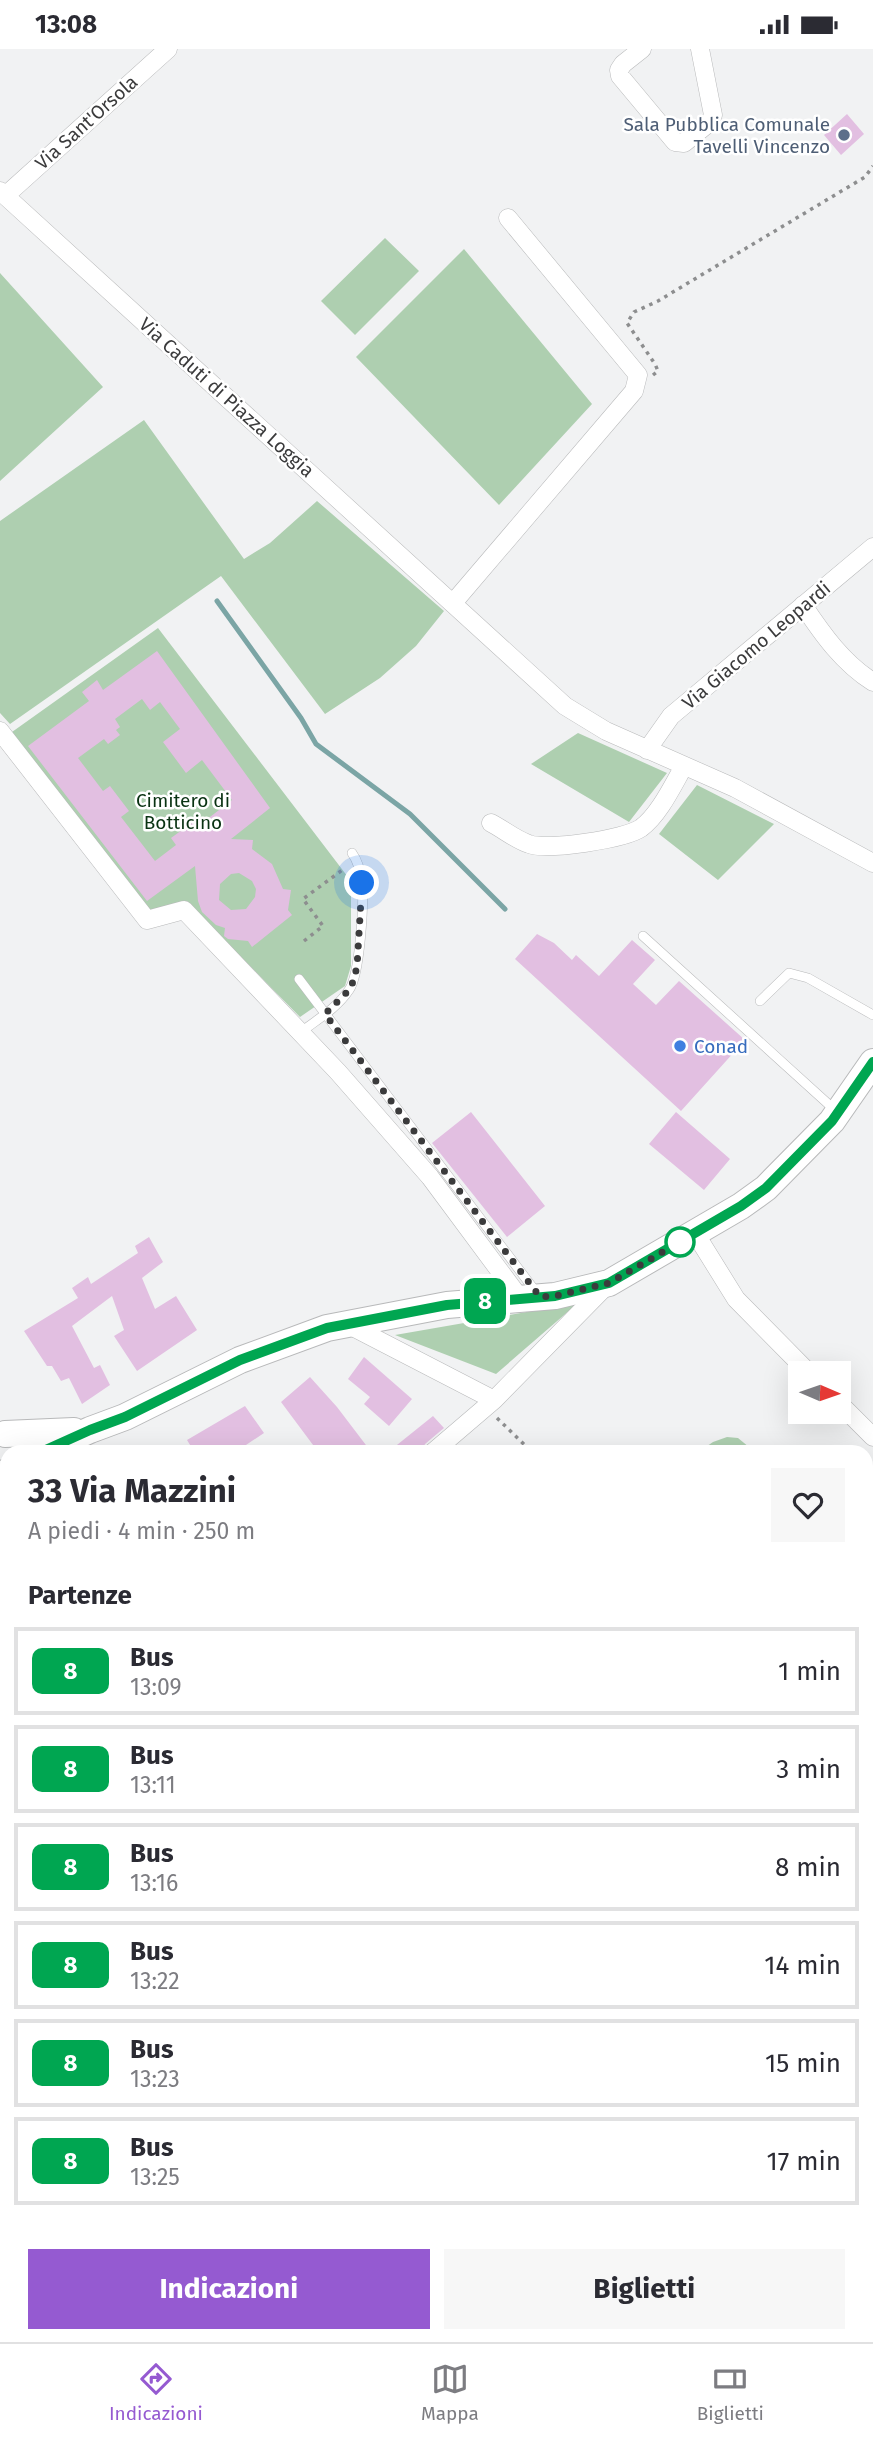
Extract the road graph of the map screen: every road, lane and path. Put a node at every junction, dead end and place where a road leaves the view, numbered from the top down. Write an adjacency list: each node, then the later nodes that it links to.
1 (168, 49): 5 (street, Via Sant'Orsola)
2 (642, 49): 3 (street)
3 (700, 49)
4 (873, 166): 7 (path)
5 (2, 193): 9 (street, Via Caduti di Piazza Loggia)
6 (508, 218): 7 (street)
7 (628, 398): 9 (street)
8 (873, 547): 10 (street, Via Giacomo Leopardi)
9 (453, 603): 13 (street, Via Caduti di Piazza Loggia)
10 (803, 605): 11 (street); 13 (street, Via Giacomo Leopardi)
11 (873, 682)
12 (0, 731): 24 (street)
13 (647, 750): 14 (street, Via Caduti di Piazza Loggia)
14 (684, 766): 15 (street); 17 (street, Via Caduti di Piazza Loggia)
15 (491, 823)
16 (354, 856): 19 (path); 22 (lane)
17 (873, 863)
18 (643, 936): 26 (lane)
19 (304, 941)
20 (299, 979): 22 (lane)
21 (760, 1001): 23 (lane)
22 (325, 1014): 24 (lane); 29 (lane)
23 (873, 1015)
24 (301, 1032): 29 (street)
25 (873, 1062): 26 (street)
26 (838, 1113): 27 (street)
27 (695, 1233): 28 (street); 31 (street)
28 (609, 1283): 29 (street); 32 (street)
29 (529, 1297): 30 (street)
30 (345, 1323): 32 (street); 34 (street)
31 (797, 1361)
32 (490, 1404): 38 (street); 39 (path)
33 (851, 1415): 35 (street)
34 (90, 1430): 36 (street); 37 (street)
35 (873, 1437)
36 (51, 1445)
37 (57, 1445)
38 (441, 1445)
39 (526, 1445)

